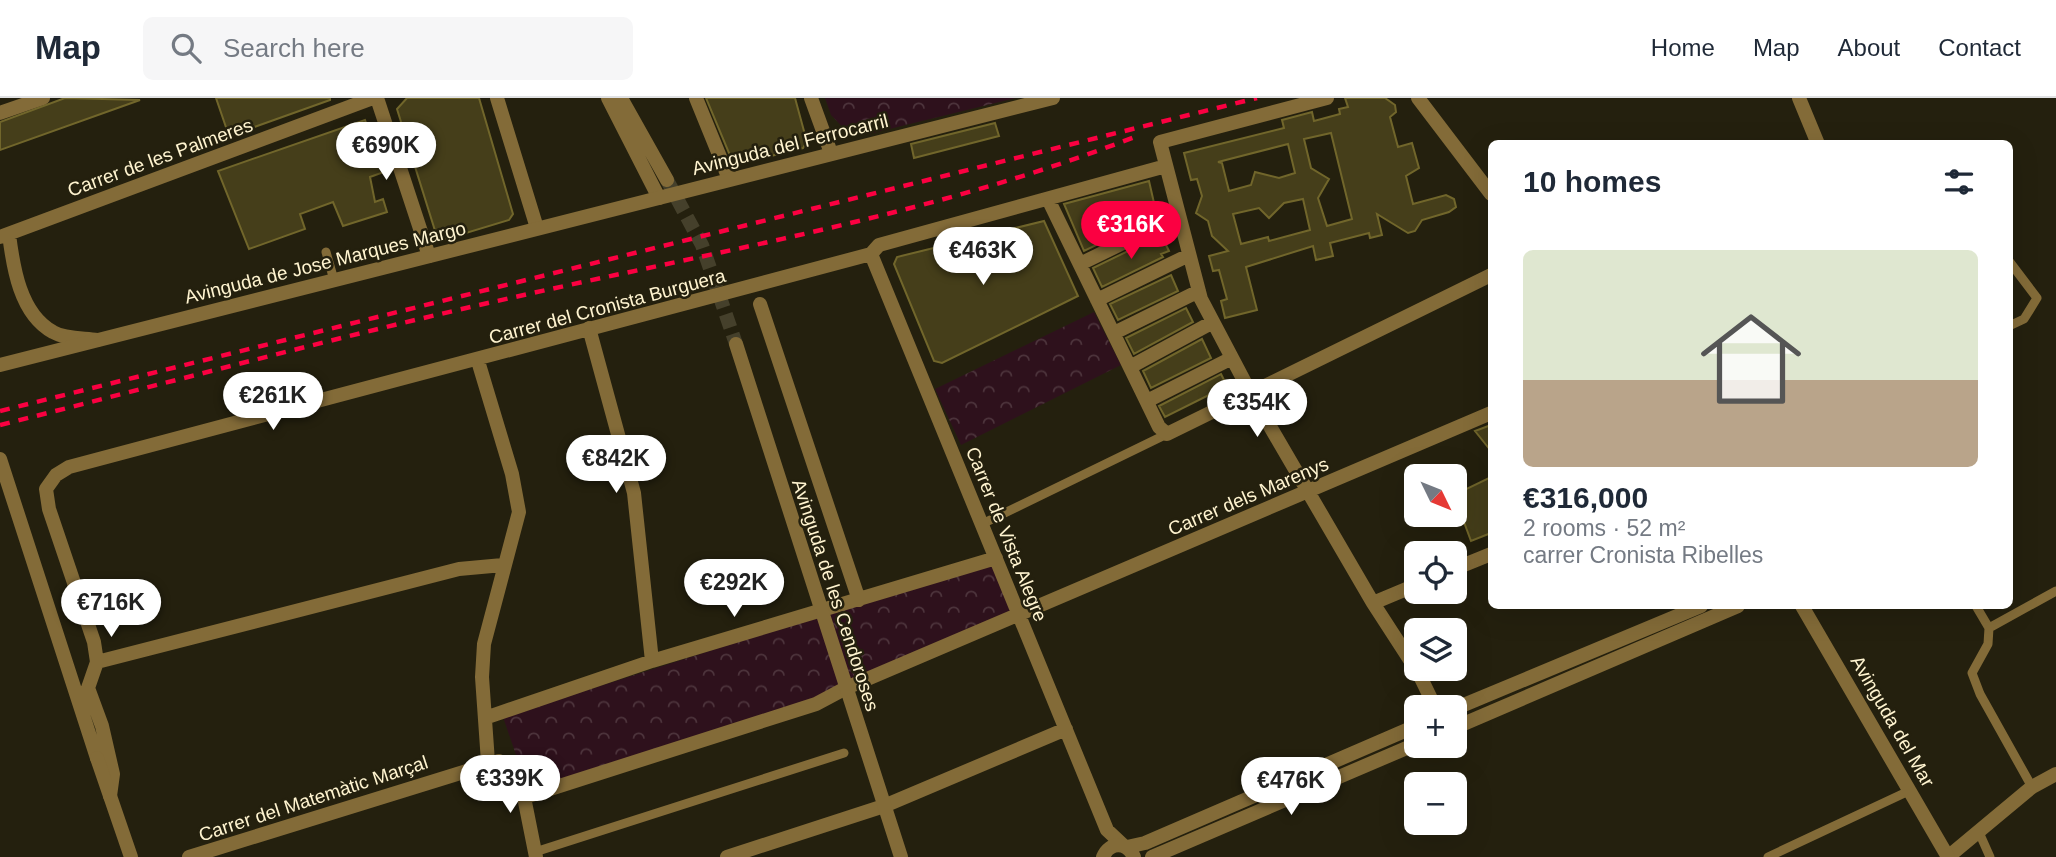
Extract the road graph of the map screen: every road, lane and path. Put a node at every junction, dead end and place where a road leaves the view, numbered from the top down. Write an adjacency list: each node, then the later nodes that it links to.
1 (43, 98): 12 (street)
2 (375, 98): 23 (street, Carrer de les Palmeres); 26 (street)
3 (497, 98): 22 (street)
4 (608, 98): 19 (street)
5 (621, 98): 17 (street)
6 (696, 98): 16 (street)
7 (811, 98): 14 (street)
8 (1053, 98): 14 (street, Avinguda del Ferrocarril)
9 (1327, 98): 15 (street)
10 (1418, 98): 18 (street)
11 (1799, 98): 13 (street)
12 (0, 113)
13 (1816, 140)
14 (831, 153): 16 (street, Avinguda del Ferrocarril)
15 (1166, 166): 20 (street, Carrer del Cronista Burguera); 21 (street)
16 (729, 178): 19 (street, Avinguda del Ferrocarril)
17 (667, 180)
18 (1488, 190)
19 (659, 198): 22 (street, Avinguda de Jose Marques Margo)
20 (1048, 199): 25 (street, Carrer del Cronista Burguera); 28 (street)
21 (1178, 216): 27 (street); 28 (street)
22 (537, 228): 26 (street, Avinguda de Jose Marques Margo)
23 (4, 236): 39 (street)
24 (326, 252): 31 (lane)
25 (871, 254): 37 (street, Carrer del Cronista Burguera); 51 (street, Carrer de Vista Alegre)
26 (429, 256): 31 (street, Avinguda de Jose Marques Margo)
27 (1189, 256): 32 (street); 33 (street)
28 (1080, 264): 33 (street)
29 (2013, 266): 36 (lane)
30 (1488, 276): 45 (street)
31 (334, 280): 39 (street, Avinguda de Jose Marques Margo)
32 (1199, 291): 35 (street); 38 (street)
33 (1097, 300): 38 (street)
34 (760, 304): 58 (street)
35 (1213, 323): 41 (street); 44 (street)
36 (2013, 324)
37 (589, 328): 42 (street, Carrer del Cronista Burguera); 67 (street)
38 (1114, 333): 44 (street)
39 (100, 340): 43 (street, Avinguda de Jose Marques Margo)
40 (736, 344): 64 (street, Avinguda de les Cendoroses)
41 (1232, 358): 45 (street); 46 (street)
42 (478, 361): 55 (street); 68 (street, Carrer del Cronista Burguera)
43 (0, 364)
44 (1130, 367): 46 (street)
45 (1250, 392): 48 (street); 50 (street)
46 (1147, 401): 48 (street)
47 (1488, 413): 50 (street, Carrer dels Marenys)
48 (1167, 434): 51 (lane)
49 (0, 458): 82 (street)
50 (1307, 492): 59 (street); 65 (street, Carrer dels Marenys)
51 (982, 524): 53 (street, Carrer de Vista Alegre)
52 (1488, 555): 54 (street)
53 (996, 558): 58 (street); 65 (street, Carrer de Vista Alegre)
54 (1467, 564)
55 (503, 565): 68 (street); 72 (street)
56 (1404, 590): 59 (street)
57 (2056, 591): 66 (lane)
58 (859, 600): 64 (street)
59 (1373, 603): 70 (street)
60 (1694, 609): 71 (street)
61 (1731, 609): 73 (street)
62 (1804, 609): 81 (street, Avinguda del Mar)
63 (1978, 609): 66 (lane)
64 (821, 612): 67 (street); 69 (street, Avinguda de les Cendoroses)
65 (1019, 614): 69 (street, Carrer dels Marenys); 74 (street, Carrer de Vista Alegre)
66 (1989, 628): 80 (lane)
67 (652, 661): 72 (street)
68 (97, 662): 82 (street)
69 (846, 688): 83 (street, Carrer dels Marenys); 84 (street, Avinguda de les Cendoroses)
70 (1429, 695)
71 (1467, 704)
72 (485, 718): 78 (street)
73 (1467, 721)
74 (1066, 729): 84 (street); 85 (street, Carrer de Vista Alegre)
75 (1404, 731): 87 (street)
76 (1404, 749): 94 (street)
77 (844, 753): 88 (lane)
78 (488, 762): 83 (street); 91 (street, Carrer del Matemàtic Marçal)
79 (2056, 774): 80 (street)
80 (2032, 787): 86 (street)
81 (1911, 790): 95 (lane); 96 (street, Avinguda del Mar)
82 (110, 796): 90 (street)
83 (525, 797): 88 (street)
84 (884, 806): 92 (street); 93 (street, Avinguda de les Cendoroses)
85 (1107, 830): 87 (street, Carrer de Vista Alegre); 89 (street, Carrer de Vista Alegre)
86 (1978, 830): 96 (street); 97 (lane)
87 (1128, 850): 89 (street)
88 (535, 854)
89 (1104, 855)
90 (131, 857)
91 (189, 857)
92 (727, 857)
93 (901, 857)
94 (1152, 857)
95 (1768, 857)
96 (1948, 857)
97 (1990, 857)

